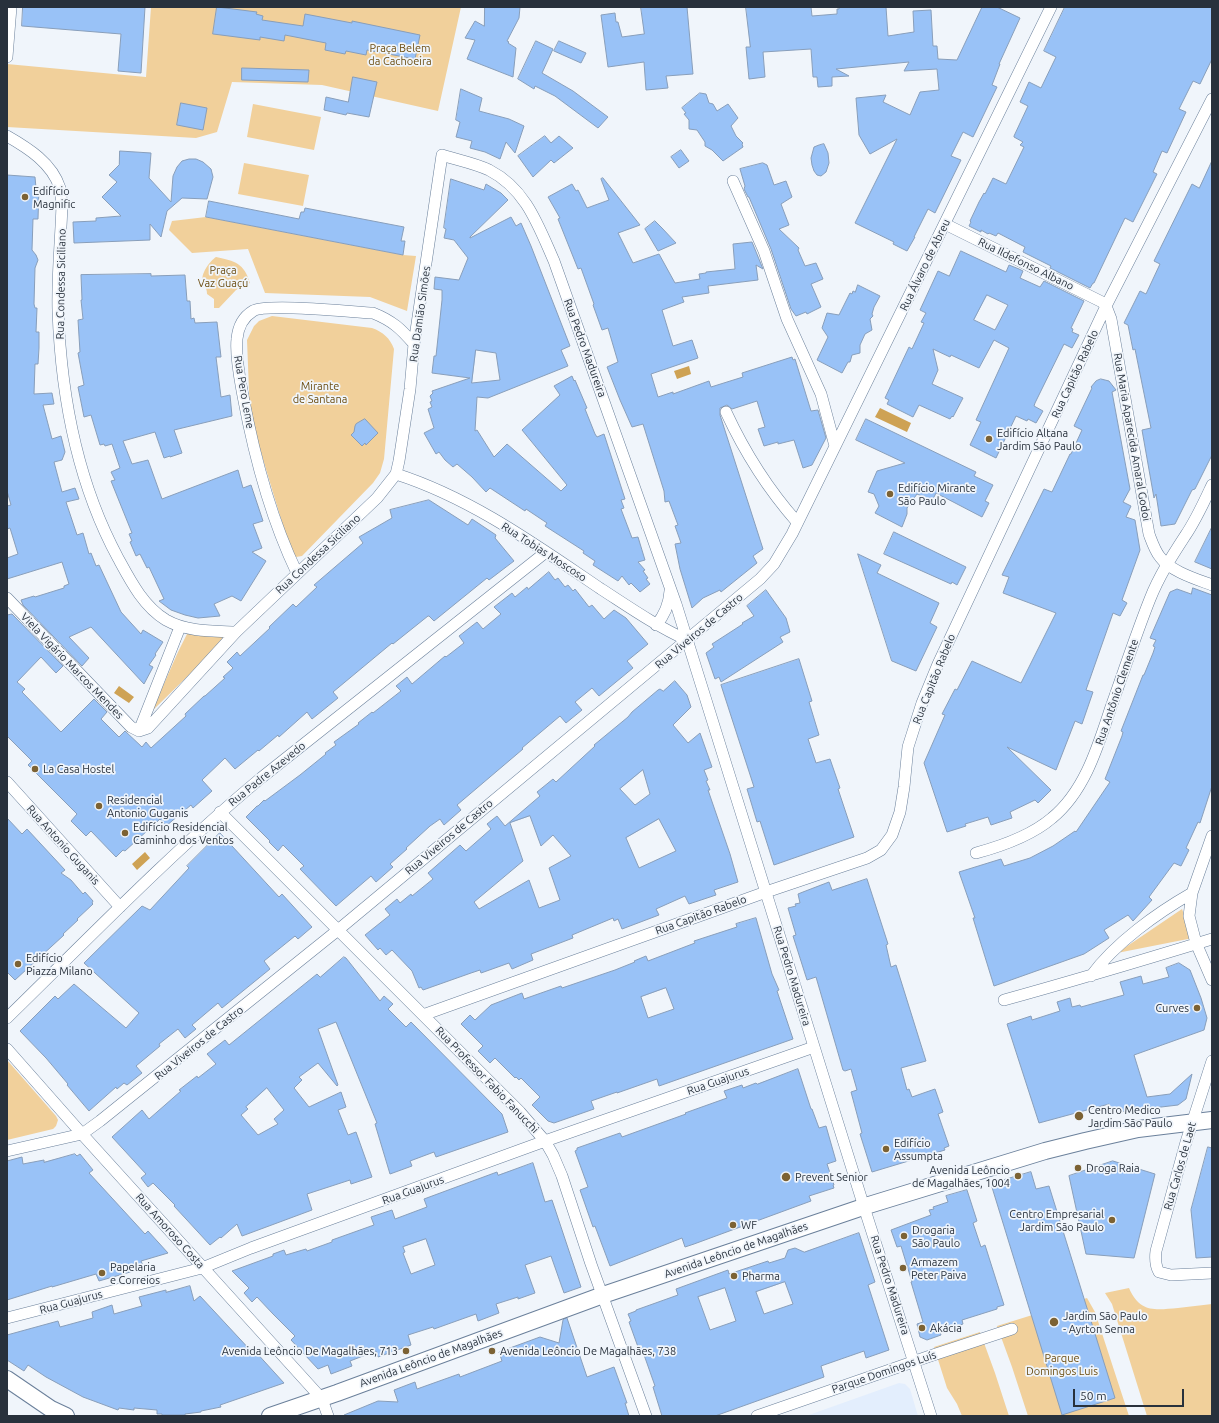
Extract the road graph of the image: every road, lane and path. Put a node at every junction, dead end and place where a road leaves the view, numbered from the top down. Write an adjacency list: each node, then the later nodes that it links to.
1 (11, 7): 3 (street)
2 (1051, 7): 8 (street, Rua Álvaro de Abreu)
3 (7, 57)
4 (1212, 99): 9 (street, Rua Capitão Rabelo)
5 (7, 136): 23 (street, Rua Condessa Siciliano)
6 (442, 155): 10 (street, Rua Damião Simões); 20 (street, Rua Pedro Madureira)
7 (733, 182): 12 (street)
8 (945, 224): 9 (street, Rua Ildefonso Albano); 12 (street, Rua Álvaro de Abreu)
9 (1106, 306): 17 (street, Rua Maria Aparecida Amaral Godoi); 31 (street, Rua Capitão Rabelo)
10 (414, 344): 13 (street, Rua Damião Simões); 18 (street, Rua Pero Leme)
11 (726, 412): 15 (street)
12 (834, 446): 15 (street, Rua Álvaro de Abreu)
13 (396, 474): 16 (street, Rua Tobias Moscoso); 18 (street, Rua Condessa Siciliano)
14 (1212, 485): 17 (street, Rua Antônio Clemente)
15 (797, 522): 25 (street, Rua Viveiros de Castro)
16 (546, 552): 22 (street, Rua Tobias Moscoso); 28 (street, Rua Padre Azevedo)
17 (1167, 564): 19 (street); 30 (street, Rua Antônio Clemente)
18 (297, 573): 24 (street, Rua Condessa Siciliano)
19 (1212, 585)
20 (670, 591): 22 (street); 25 (street, Rua Pedro Madureira)
21 (7, 598): 26 (street, Viela Vigário Marcos Mendes)
22 (656, 625): 25 (street, Rua Tobias Moscoso)
23 (180, 627): 24 (street, Rua Condessa Siciliano); 26 (street)
24 (236, 632): 26 (street, Rua Condessa Siciliano)
25 (687, 640): 31 (street, Rua Pedro Madureira); 34 (street, Rua Viveiros de Castro)
26 (139, 731)
27 (7, 782): 33 (street, Rua Antonio Guganis)
28 (220, 812): 33 (street, Rua Padre Azevedo); 34 (street, Rua Professor Fabio Fanucchi)
29 (1212, 836): 32 (street)
30 (976, 853)
31 (766, 892): 40 (street, Rua Capitão Rabelo); 42 (street, Rua Pedro Madureira)
32 (1192, 893): 36 (street); 37 (street)
33 (120, 908): 41 (street, Rua Padre Azevedo)
34 (338, 930): 40 (street, Rua Professor Fabio Fanucchi); 47 (street, Rua Viveiros de Castro)
35 (1212, 938): 36 (street)
36 (1196, 943): 37 (street); 38 (street)
37 (1091, 976): 39 (street)
38 (1212, 980)
39 (1004, 1000)
40 (423, 1015): 48 (street, Rua Professor Fabio Fanucchi)
41 (7, 1018)
42 (814, 1047): 48 (street, Rua Guajurus); 50 (street, Rua Pedro Madureira)
43 (7, 1049): 47 (street, Rua Amoroso Costa)
44 (1212, 1061): 46 (street, Rua Carlos de Laet)
45 (1212, 1120): 46 (main road, Avenida Leôncio de Magalhães)
46 (1193, 1122): 50 (main road, Avenida Leôncio de Magalhães); 52 (street, Rua Carlos de Laet)
47 (82, 1134): 49 (street); 51 (street, Rua Amoroso Costa)
48 (545, 1141): 51 (street, Rua Guajurus); 53 (street, Rua Professor Fabio Fanucchi)
49 (7, 1151)
50 (864, 1207): 53 (main road, Avenida Leôncio de Magalhães); 56 (street, Rua Pedro Madureira)
51 (202, 1268): 54 (street, Rua Guajurus); 58 (street, Rua Amoroso Costa)
52 (1212, 1273)
53 (603, 1295): 58 (main road, Avenida Leôncio de Magalhães); 62 (street, Rua Professor Fabio Fanucchi)
54 (7, 1318)
55 (1012, 1329): 56 (street, Parque Domingos Luís)
56 (915, 1361): 63 (street, Parque Domingos Luís); 64 (street, Rua Pedro Madureira)
57 (7, 1379): 59 (main road)
58 (322, 1399): 60 (main road, Avenida Leôncio de Magalhães); 61 (street, Rua Amoroso Costa)
59 (66, 1416)
60 (270, 1416)
61 (328, 1416)
62 (646, 1416)
63 (757, 1416)
64 (931, 1416)

